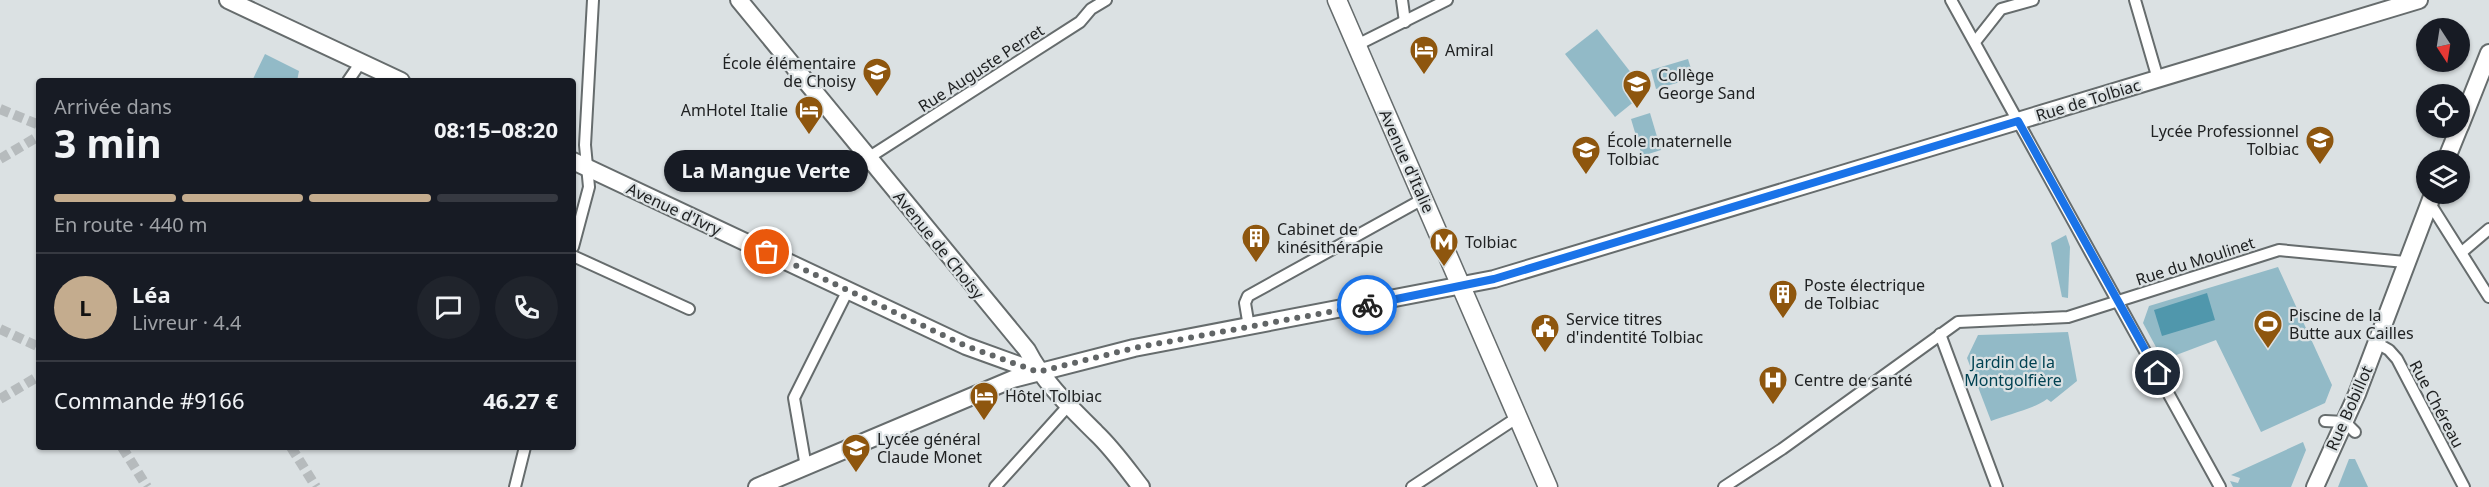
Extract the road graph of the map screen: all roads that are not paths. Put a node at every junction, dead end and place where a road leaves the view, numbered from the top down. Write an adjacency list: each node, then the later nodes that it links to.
1 (228, 0): 17 (main road)
2 (593, 0): 24 (street)
3 (739, 0): 23 (main road, Avenue de Choisy)
4 (1106, 0): 23 (street, Rue Auguste Perret)
5 (1337, 0): 15 (main road, Avenue d'Italie)
6 (1402, 0): 13 (street)
7 (1447, 0): 13 (street)
8 (1951, 0): 14 (street)
9 (2033, 0): 12 (street)
10 (2135, 0): 20 (street)
11 (2419, 0): 20 (main road, Rue de Tolbiac)
12 (2001, 5): 14 (street)
13 (1405, 22): 15 (street)
14 (1975, 42): 22 (street)
15 (1357, 45): 25 (main road, Avenue d'Italie)
16 (2489, 54): 21 (main road)
17 (361, 62): 18 (street); 19 (main road)
18 (350, 78)
19 (395, 78)
20 (2158, 79): 22 (main road, Rue de Tolbiac)
21 (2470, 102)
22 (2018, 121): 33 (main road, Rue de Tolbiac); 36 (street)
23 (868, 158): 41 (main road, Avenue de Choisy)
24 (580, 165): 29 (street); 34 (main road, Avenue d'Ivry)
25 (1423, 199): 33 (main road, Avenue d'Italie); 38 (street)
26 (2429, 204): 32 (main road, Rue Bobillot)
27 (2435, 204): 30 (street)
28 (2489, 229): 30 (street)
29 (576, 236)
30 (2463, 252): 35 (street)
31 (576, 257): 37 (street)
32 (2405, 262): 36 (street, Rue du Moulinet); 40 (main road, Rue Bobillot)
33 (1462, 287): 38 (main road, Rue de Tolbiac); 43 (main road, Avenue d'Italie)
34 (848, 290): 41 (main road, Avenue d'Ivry); 47 (street)
35 (2489, 297)
36 (2118, 302): 39 (street, Rue du Moulinet); 56 (street)
37 (689, 309)
38 (1249, 327): 41 (main road, Rue de Tolbiac)
39 (1940, 334): 54 (street, Rue du Moulinet); 55 (street)
40 (2375, 342): 45 (main road, Rue Bobillot); 58 (street, Rue Chéreau)
41 (1038, 372): 42 (main road, Avenue de Choisy); 47 (main road, Rue de Tolbiac)
42 (1068, 406): 50 (street); 51 (main road, Avenue de Choisy)
43 (1518, 417): 52 (street); 53 (main road, Avenue d'Italie)
44 (2325, 421): 45 (street)
45 (2350, 427): 57 (main road, Rue Bobillot)
46 (524, 450): 48 (street)
47 (806, 467): 49 (main road, Rue de Tolbiac)
48 (515, 487)
49 (757, 487)
50 (995, 487)
51 (1141, 487)
52 (1412, 487)
53 (1548, 487)
54 (1724, 487)
55 (1997, 487)
56 (2220, 487)
57 (2315, 487)
58 (2464, 487)

